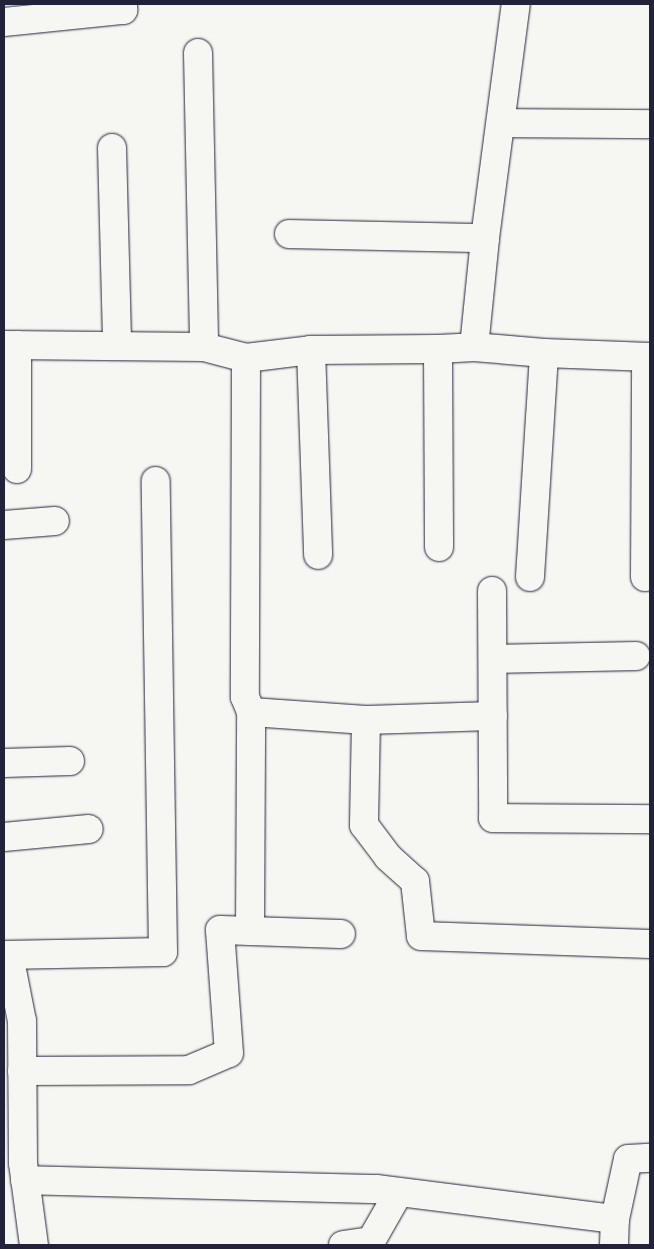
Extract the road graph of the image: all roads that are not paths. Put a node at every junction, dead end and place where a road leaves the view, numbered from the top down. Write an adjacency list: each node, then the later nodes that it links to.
1 (123, 4): 3 (street)
2 (516, 4): 5 (street)
3 (4, 22)
4 (198, 53): 13 (street)
5 (502, 123): 6 (street); 9 (street)
6 (650, 124)
7 (112, 148): 11 (street)
8 (289, 234): 9 (street)
9 (485, 238): 12 (street)
10 (11, 345): 11 (street); 19 (street)
11 (117, 345): 13 (street)
12 (474, 346): 14 (street); 16 (street)
13 (204, 347): 18 (street)
14 (438, 349): 15 (street); 23 (street)
15 (311, 350): 18 (street); 24 (street)
16 (544, 353): 17 (street); 25 (street)
17 (648, 357): 26 (street)
18 (246, 358): 30 (street)
19 (17, 469)
20 (156, 481): 41 (street)
21 (55, 521): 22 (street)
22 (4, 525)
23 (439, 547)
24 (318, 555)
25 (530, 577)
26 (645, 577)
27 (492, 591): 29 (street)
28 (636, 656): 29 (street)
29 (493, 659): 31 (street)
30 (251, 712): 32 (street); 38 (street)
31 (494, 716): 32 (street); 35 (street)
32 (366, 720): 40 (street)
33 (70, 761): 34 (street)
34 (4, 763)
35 (650, 819)
36 (89, 829): 37 (street)
37 (4, 836)
38 (250, 931): 39 (street); 42 (street)
39 (341, 934)
40 (650, 944)
41 (6, 955): 42 (street)
42 (22, 1071): 44 (street)
43 (650, 1158): 46 (street)
44 (25, 1180): 45 (street); 47 (street)
45 (399, 1192): 46 (street); 48 (street)
46 (615, 1219): 49 (street)
47 (34, 1245)
48 (343, 1245)
49 (614, 1245)

